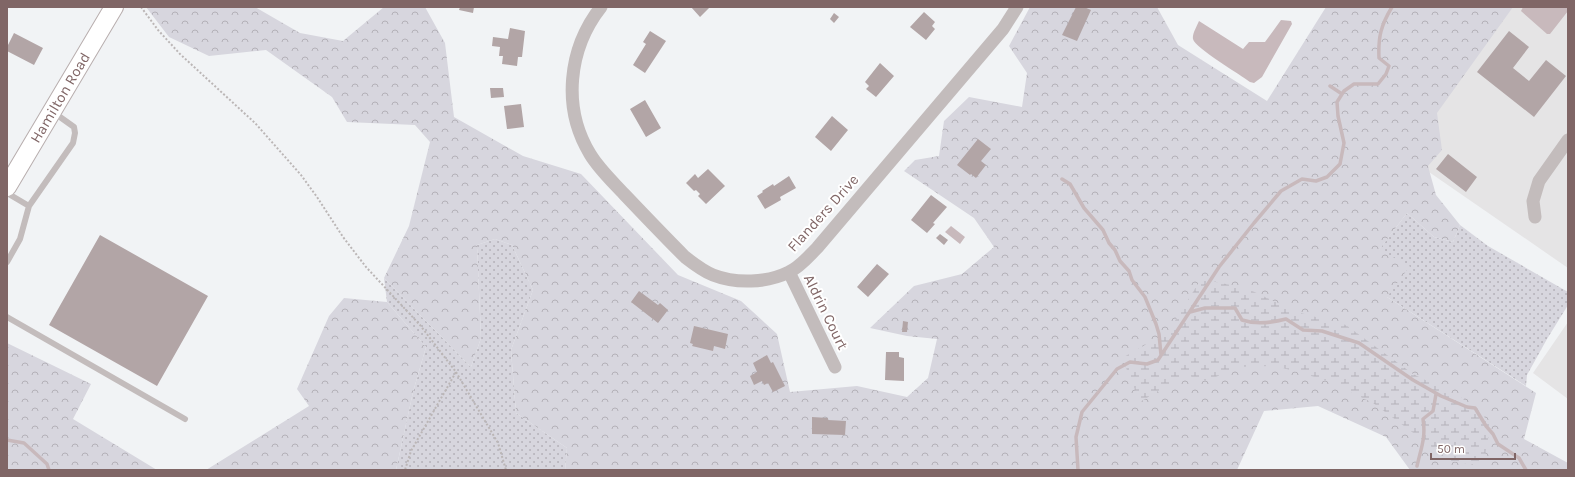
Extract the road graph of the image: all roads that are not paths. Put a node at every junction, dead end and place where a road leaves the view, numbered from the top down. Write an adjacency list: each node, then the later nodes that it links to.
1 (114, 7): 4 (street, Hamilton Road)
2 (601, 7): 11 (street, Flanders Drive)
3 (1017, 7): 11 (street, Flanders Drive)
4 (51, 112): 6 (street, Hamilton Road); 8 (lane)
5 (1568, 140): 9 (street)
6 (7, 188)
7 (7, 193): 8 (lane)
8 (29, 206): 10 (lane)
9 (1535, 217)
10 (7, 262)
11 (789, 272): 13 (street, Aldrin Court)
12 (7, 316): 14 (lane)
13 (835, 366)
14 (185, 419)

